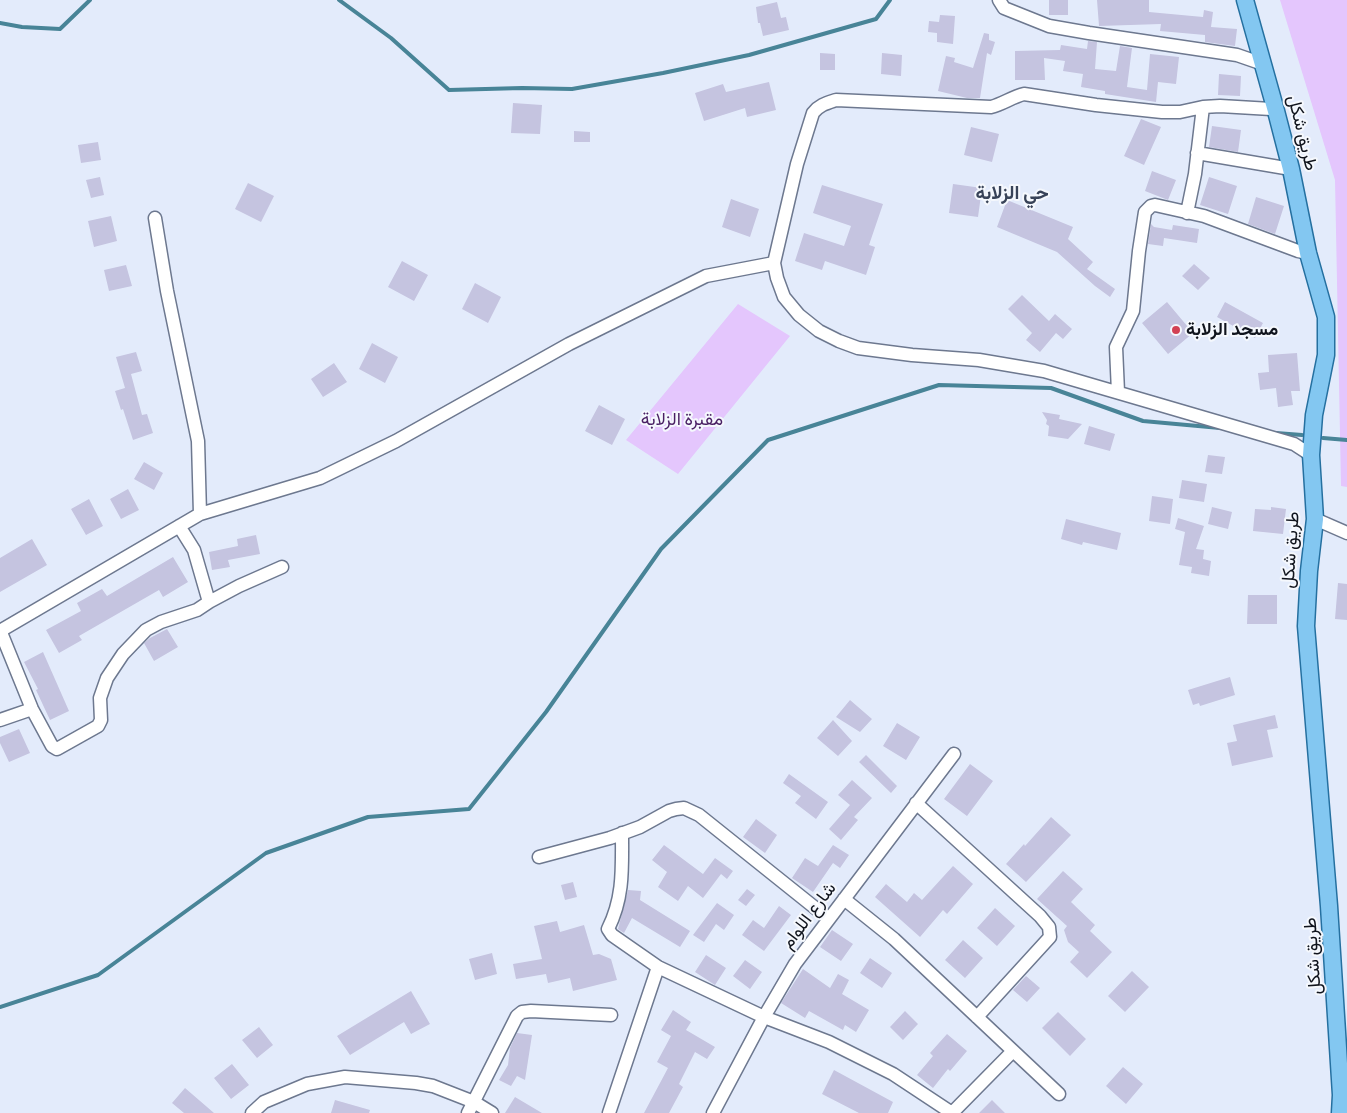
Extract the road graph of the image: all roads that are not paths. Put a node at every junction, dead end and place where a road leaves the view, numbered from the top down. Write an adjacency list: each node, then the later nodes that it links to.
1 (999, 0): 3 (street)
2 (1245, 0): 3 (main road, طريق شكل)
3 (1263, 64): 5 (main road, طريق شكل)
4 (1203, 107): 5 (street); 6 (street); 11 (street)
5 (1276, 112): 7 (main road, طريق شكل)
6 (1197, 153): 7 (street); 8 (street)
7 (1291, 169): 10 (main road, طريق شكل)
8 (1187, 213): 10 (street); 12 (street)
9 (155, 218): 14 (street)
10 (1308, 253): 13 (main road, طريق شكل)
11 (774, 263): 12 (street); 14 (street)
12 (1118, 392): 13 (street)
13 (1311, 455): 15 (main road, طريق شكل)
14 (200, 514): 16 (street)
15 (1315, 519): 17 (street); 41 (main road, طريق شكل)
16 (179, 526): 19 (street); 20 (street)
17 (1347, 533)
18 (282, 567): 19 (street)
19 (209, 602): 21 (street)
20 (0, 631): 21 (street)
21 (32, 709): 22 (street)
22 (0, 720)
23 (954, 754): 24 (street, شارع اللوام)
24 (916, 803): 27 (street, شارع اللوام); 32 (street)
25 (622, 833): 26 (street); 28 (street); 29 (street)
26 (539, 857)
27 (844, 899): 28 (street, شارع اللوام); 32 (street)
28 (829, 919): 31 (street, شارع اللوام)
29 (658, 967): 31 (street); 38 (street)
30 (611, 1015): 35 (street)
31 (764, 1017): 39 (street, شارع اللوام); 40 (street)
32 (977, 1017): 33 (street)
33 (1013, 1051): 34 (street); 40 (street)
34 (1059, 1094)
35 (471, 1107): 36 (street); 37 (street)
36 (252, 1113)
37 (492, 1113)
38 (609, 1113)
39 (712, 1113)
40 (952, 1113)
41 (1340, 1113)

